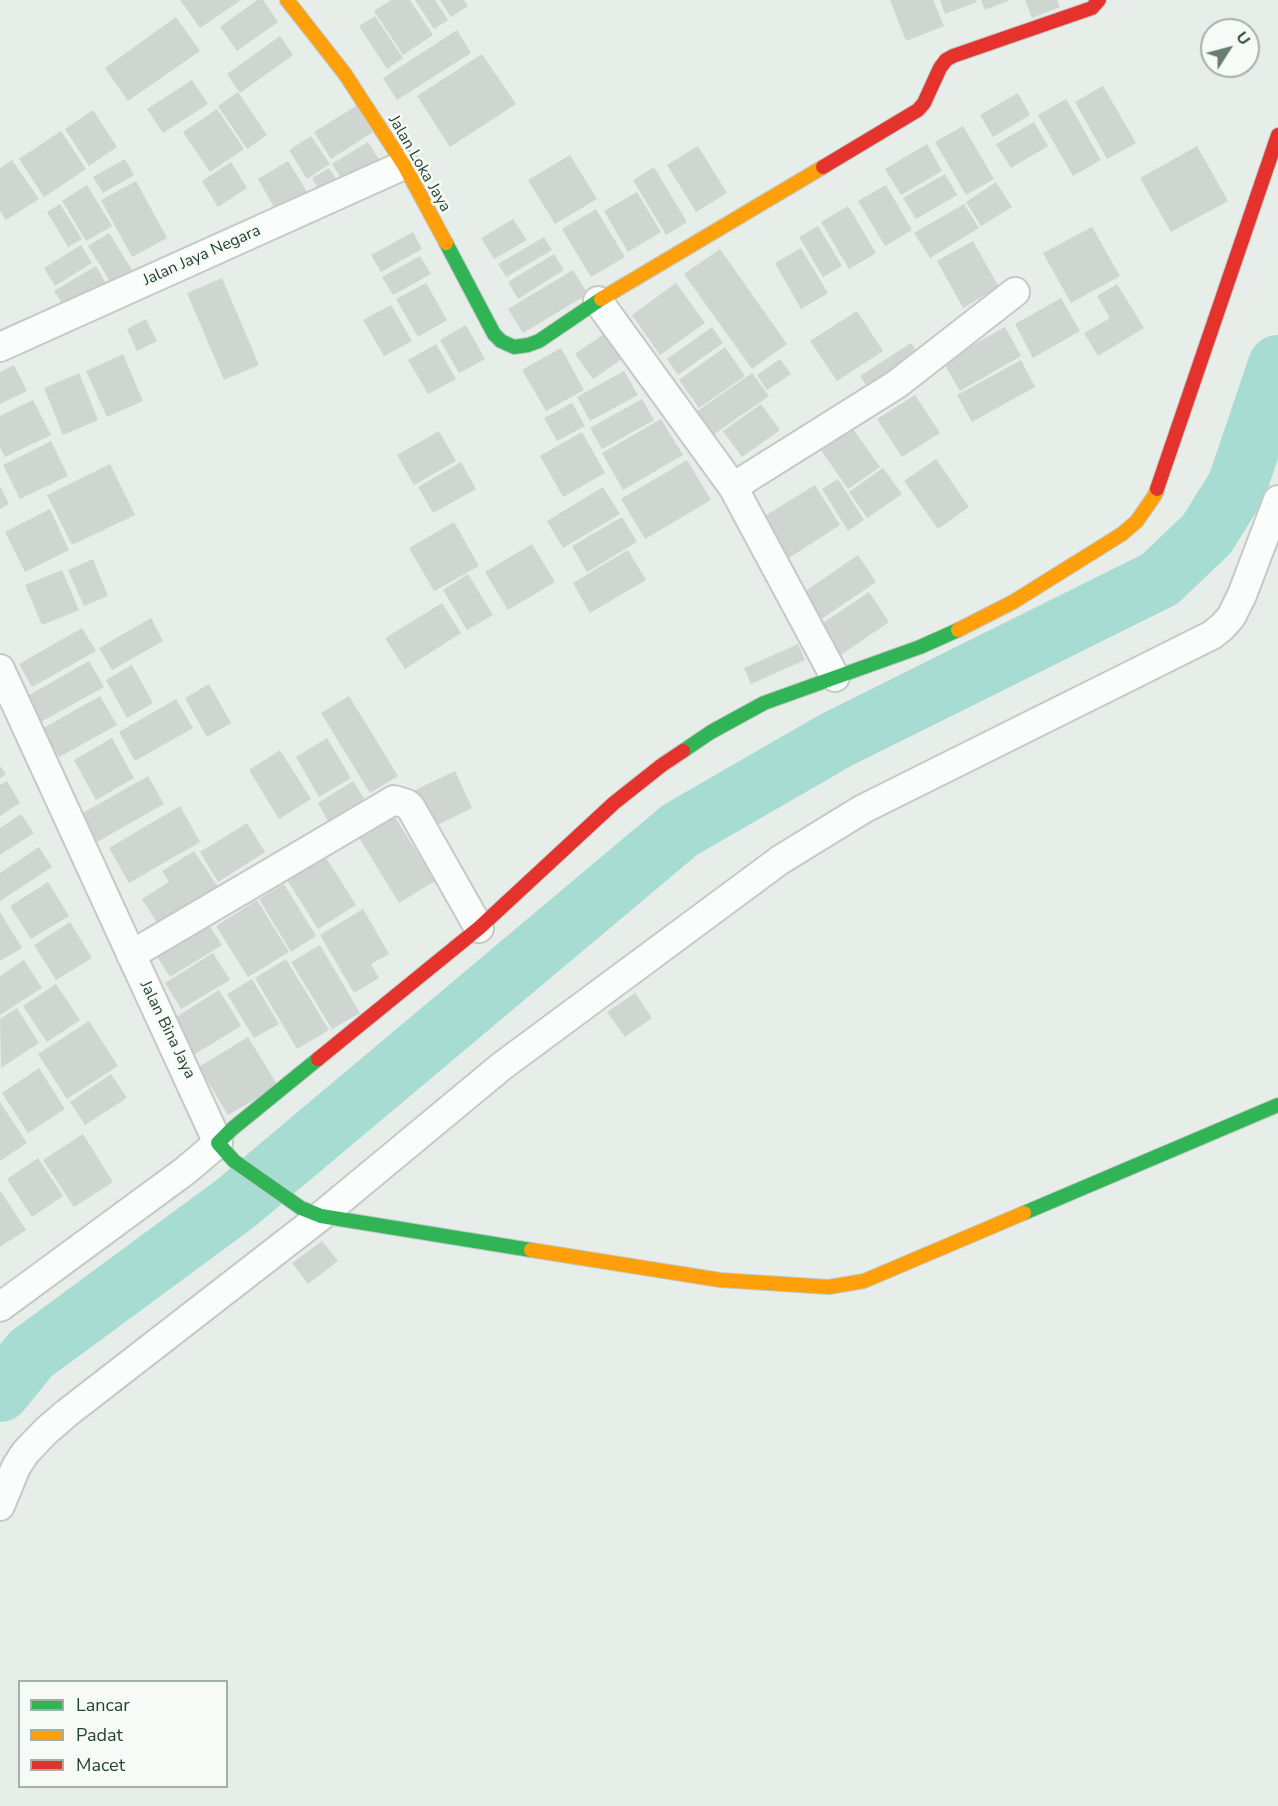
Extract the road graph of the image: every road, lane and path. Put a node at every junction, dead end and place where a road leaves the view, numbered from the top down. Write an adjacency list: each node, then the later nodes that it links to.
1 (287, 0): 4 (street, Jalan Loka Jaya)
2 (1099, 0): 6 (street)
3 (1278, 135): 11 (street)
4 (404, 165): 6 (street, Jalan Loka Jaya); 7 (street, Jalan Jaya Negara)
5 (1015, 292): 8 (street)
6 (598, 301): 8 (street)
7 (0, 346)
8 (733, 487): 11 (street)
9 (1278, 500): 16 (street)
10 (0, 669): 13 (street, Jalan Bina Jaya)
11 (835, 677): 12 (street)
12 (479, 928): 13 (street); 15 (street)
13 (131, 955): 15 (street, Jalan Bina Jaya)
14 (1278, 1105): 16 (street)
15 (226, 1152): 16 (street); 17 (street)
16 (311, 1212): 18 (street)
17 (0, 1306)
18 (0, 1506)

